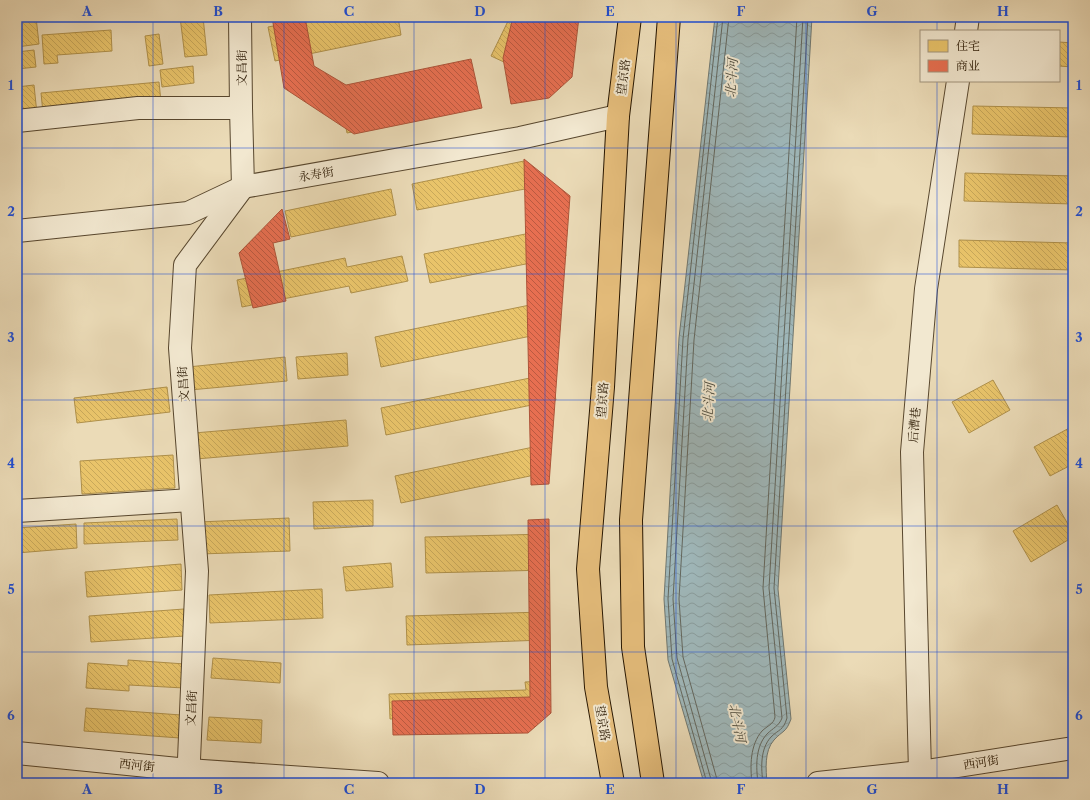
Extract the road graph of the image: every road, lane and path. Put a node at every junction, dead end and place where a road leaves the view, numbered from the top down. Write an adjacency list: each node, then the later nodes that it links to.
1 (240, 17): 7 (street, 文昌街)
2 (630, 17): 8 (main road, 望京路)
3 (669, 17): 20 (main road)
4 (968, 17): 5 (street)
5 (966, 30)
6 (958, 82): 17 (street, 后漕巷)
7 (240, 108): 9 (street); 10 (street, 文昌街)
8 (618, 116): 10 (street, 永寿街); 19 (main road, 望京路)
9 (17, 121)
10 (243, 187): 11 (street, 永寿街); 12 (street, 文昌街)
11 (17, 232)
12 (191, 500): 13 (street); 16 (street, 文昌街)
13 (17, 511)
14 (1073, 748): 17 (street, 西河街)
15 (17, 753): 16 (street, 西河街)
16 (188, 777): 18 (street, 西河街)
17 (921, 777): 21 (street, 西河街)
18 (369, 783)
19 (613, 783)
20 (653, 783)
21 (818, 783)

